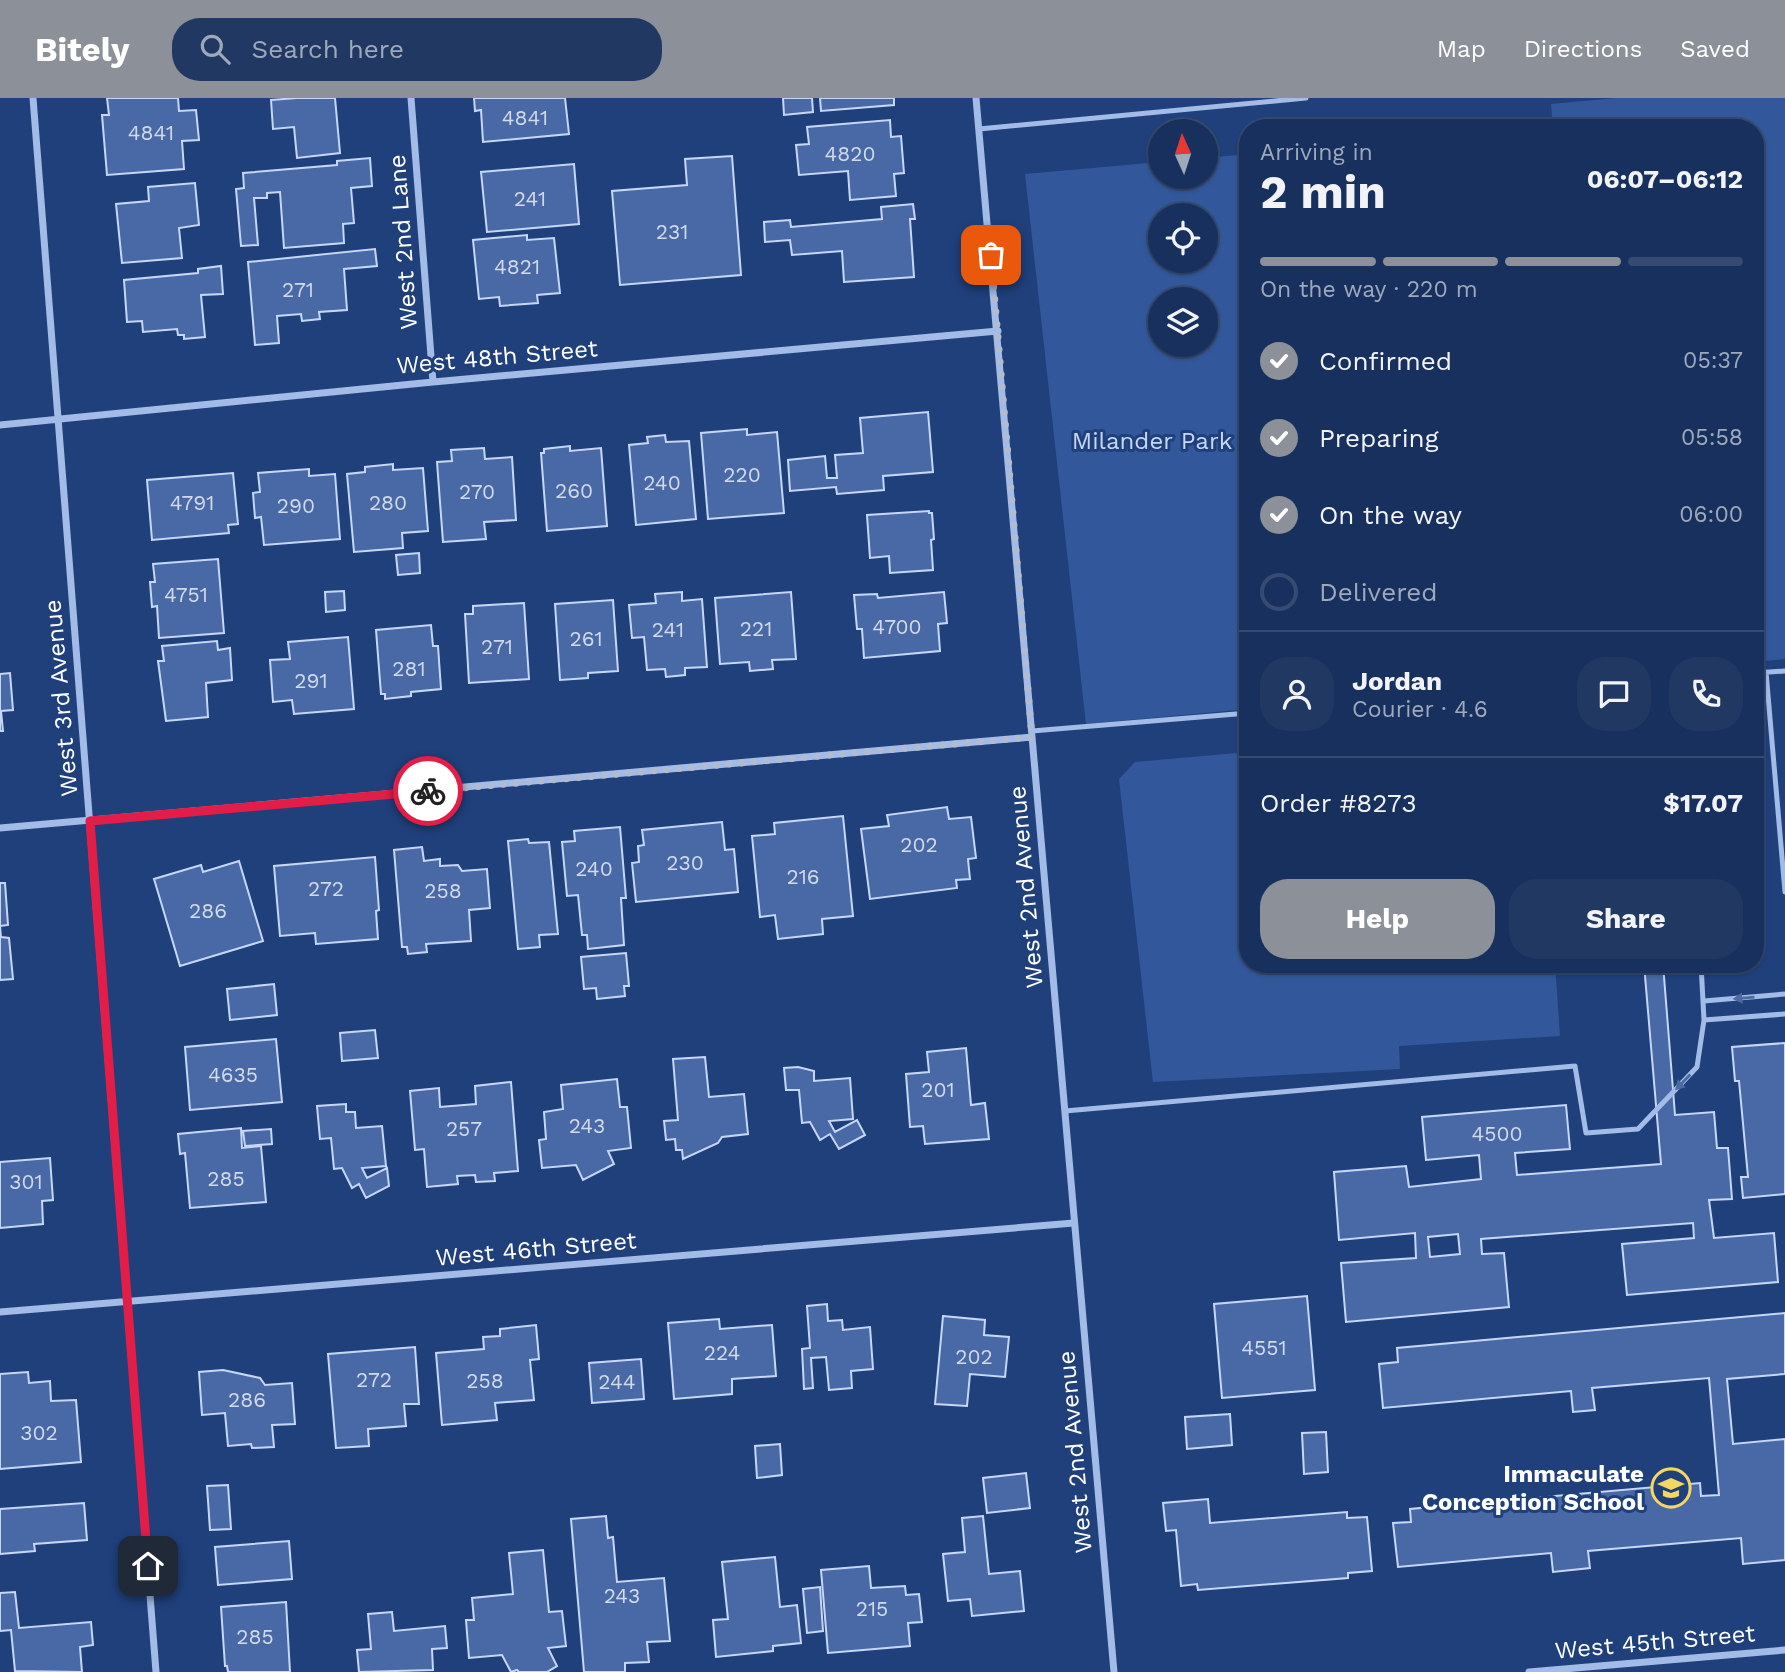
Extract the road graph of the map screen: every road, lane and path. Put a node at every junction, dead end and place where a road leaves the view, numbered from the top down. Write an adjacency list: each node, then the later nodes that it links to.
1 (33, 98): 8 (street, West 3rd Avenue)
2 (411, 98): 7 (street, West 2nd Lane)
3 (976, 98): 5 (street, West 2nd Avenue)
4 (1306, 98): 5 (lane)
5 (979, 129): 6 (street, West 2nd Avenue)
6 (998, 331): 7 (street, West 48th Street); 13 (street, West 2nd Avenue)
7 (433, 382): 8 (street, West 48th Street)
8 (57, 420): 9 (street, West 48th Street); 14 (street, West 3rd Avenue)
9 (0, 425)
10 (1785, 671): 11 (lane)
11 (1766, 672): 16 (lane)
12 (1239, 714): 13 (lane)
13 (1032, 734): 14 (street); 22 (street, West 2nd Avenue)
14 (90, 821): 15 (street); 24 (street, West 3rd Avenue)
15 (0, 828)
16 (1785, 892)
17 (1702, 973): 19 (lane)
18 (1785, 995): 19 (lane, one-way to 19)
19 (1704, 1001): 21 (lane)
20 (1785, 1014): 21 (lane)
21 (1704, 1020): 22 (lane, one-way to 22)
22 (1065, 1111): 23 (street, West 2nd Avenue)
23 (1074, 1223): 24 (street, West 46th Street); 28 (street, West 2nd Avenue)
24 (128, 1302): 25 (street, West 46th Street); 27 (street, West 3rd Avenue)
25 (0, 1312)
26 (1785, 1650): 29 (street, West 45th Street)
27 (156, 1672)
28 (1114, 1672)
29 (1529, 1672)

